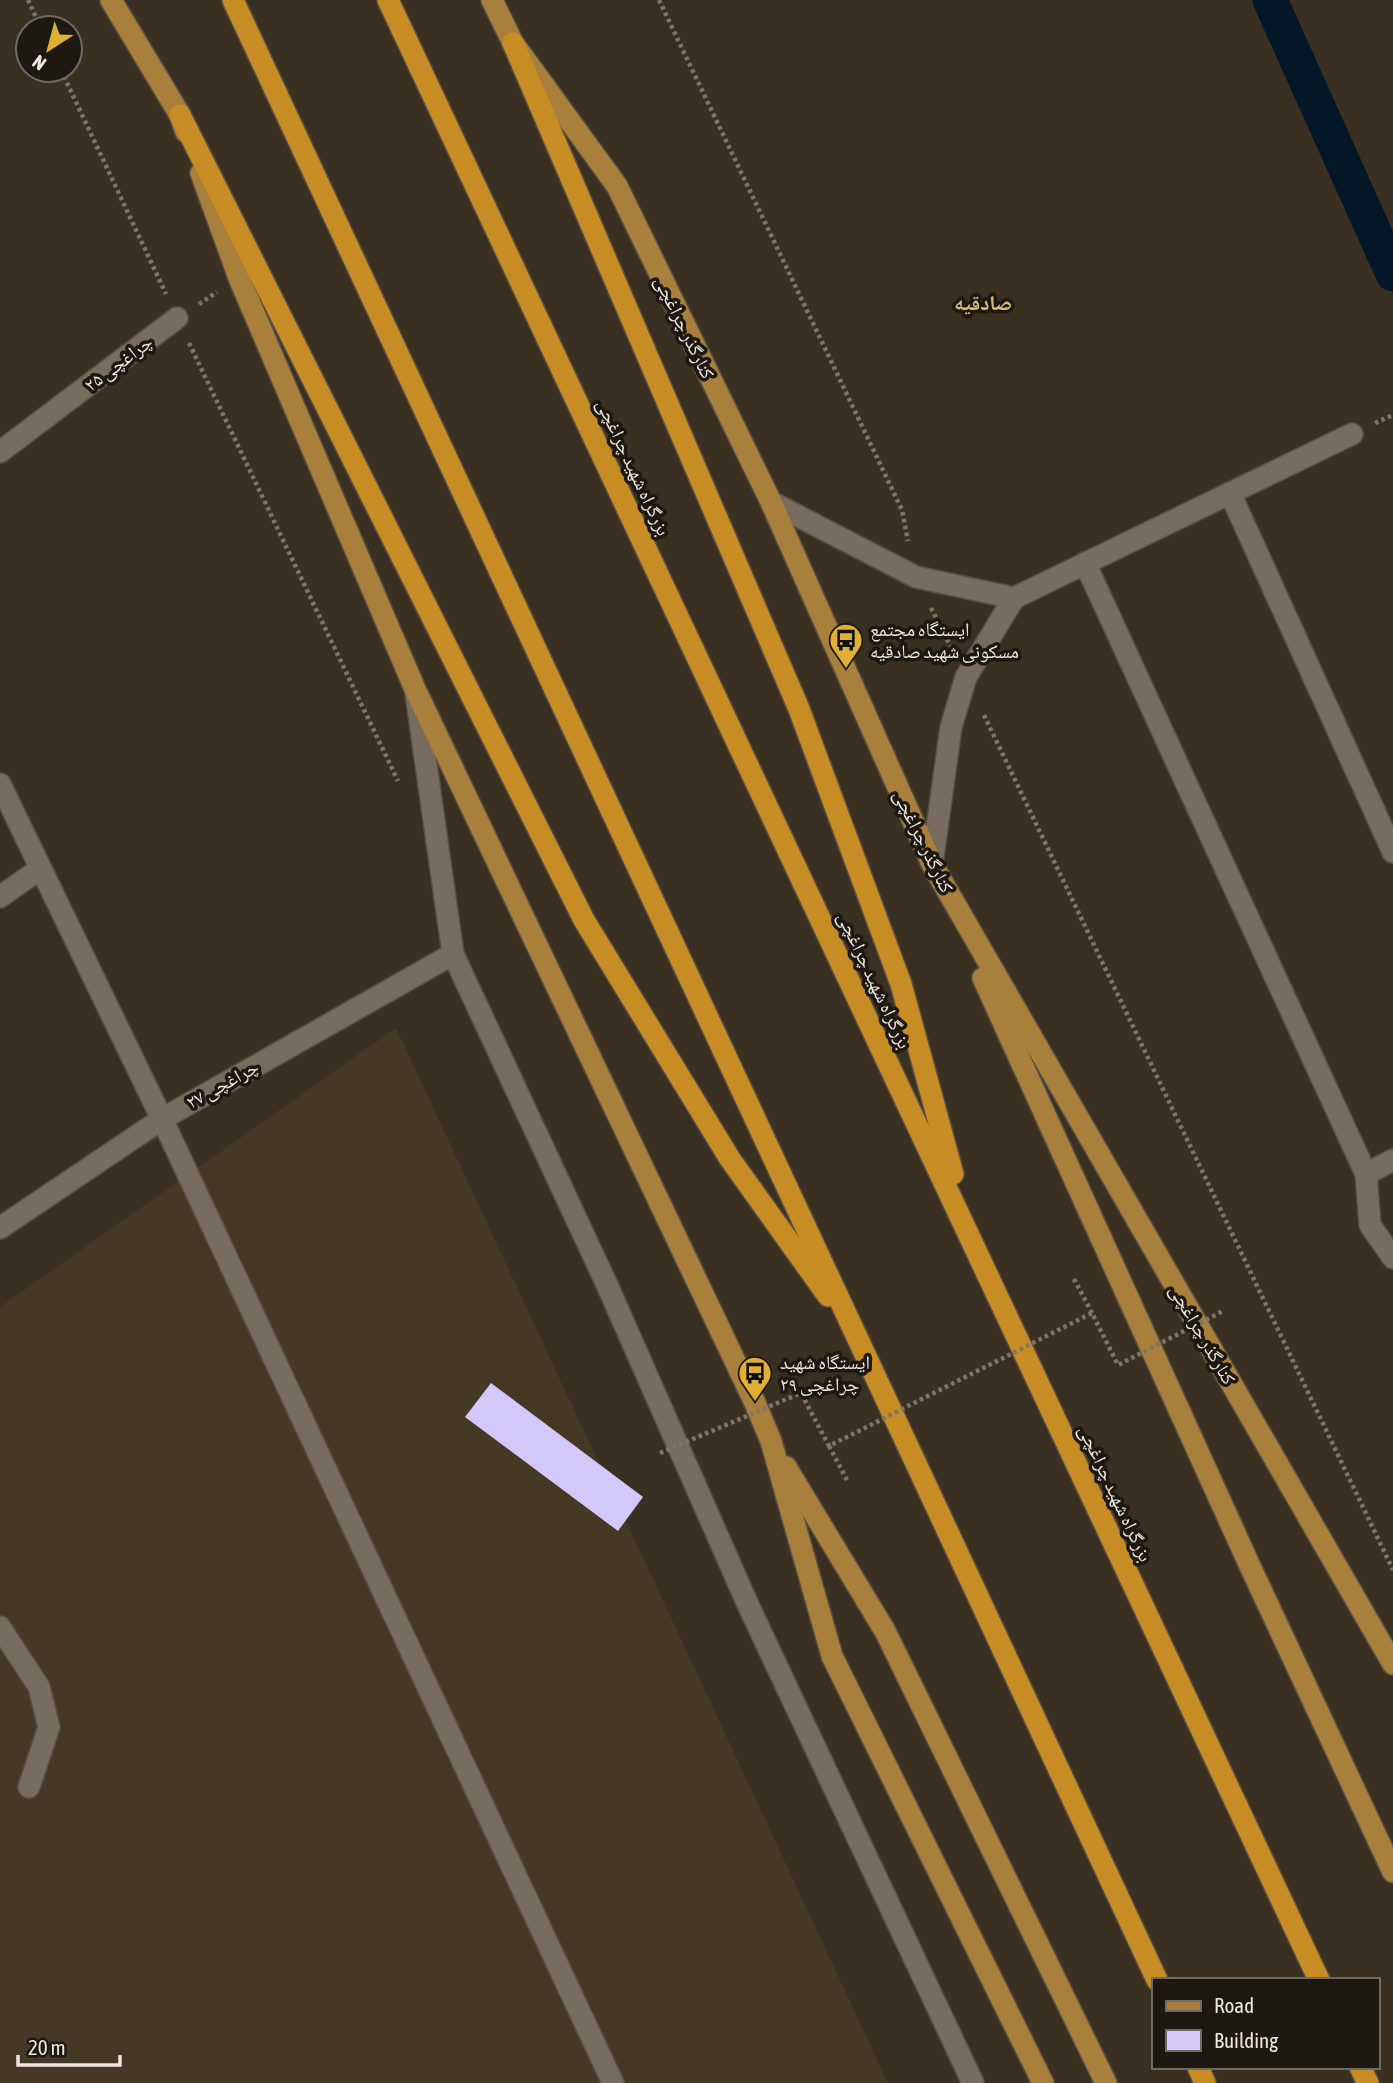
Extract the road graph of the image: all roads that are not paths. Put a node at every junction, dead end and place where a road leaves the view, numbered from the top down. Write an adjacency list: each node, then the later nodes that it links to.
1 (111, 0): 7 (main road)
2 (127, 0): 7 (main road)
3 (233, 0): 28 (highway)
4 (388, 0): 26 (highway, بزرگراه شهید چراغچی)
5 (492, 0): 6 (main road, کنارگذر چراغچی)
6 (513, 43): 12 (main road, کنارگذر چراغچی); 26 (highway)
7 (180, 115): 15 (main road); 28 (highway)
8 (177, 318): 10 (street, چراغچی ۲۵)
9 (1352, 434): 11 (street)
10 (0, 452)
11 (1230, 493): 13 (street); 17 (street)
12 (771, 502): 14 (street); 18 (main road, کنارگذر چراغچی)
13 (1085, 563): 14 (street); 24 (street)
14 (1014, 598): 18 (street)
15 (415, 689): 21 (street); 29 (main road)
16 (0, 784): 19 (street)
17 (1393, 852)
18 (932, 864): 31 (main road, کنارگذر چراغچی); 33 (main road)
19 (40, 869): 20 (street); 22 (street)
20 (0, 897)
21 (453, 954): 22 (street, چراغچی ۲۷); 37 (street)
22 (162, 1119): 25 (street, چراغچی ۲۷); 36 (street)
23 (1393, 1160): 24 (street)
24 (1366, 1174): 27 (street)
25 (0, 1228)
26 (968, 1230): 35 (highway, بزرگراه شهید چراغچی)
27 (1393, 1258)
28 (862, 1343): 34 (highway)
29 (771, 1441): 38 (main road); 39 (main road)
30 (0, 1627): 32 (street)
31 (1393, 1664)
32 (29, 1787)
33 (1393, 1872)
34 (1156, 1978)
35 (1318, 1978)
36 (612, 2083)
37 (973, 2083)
38 (1043, 2083)
39 (1106, 2083)

